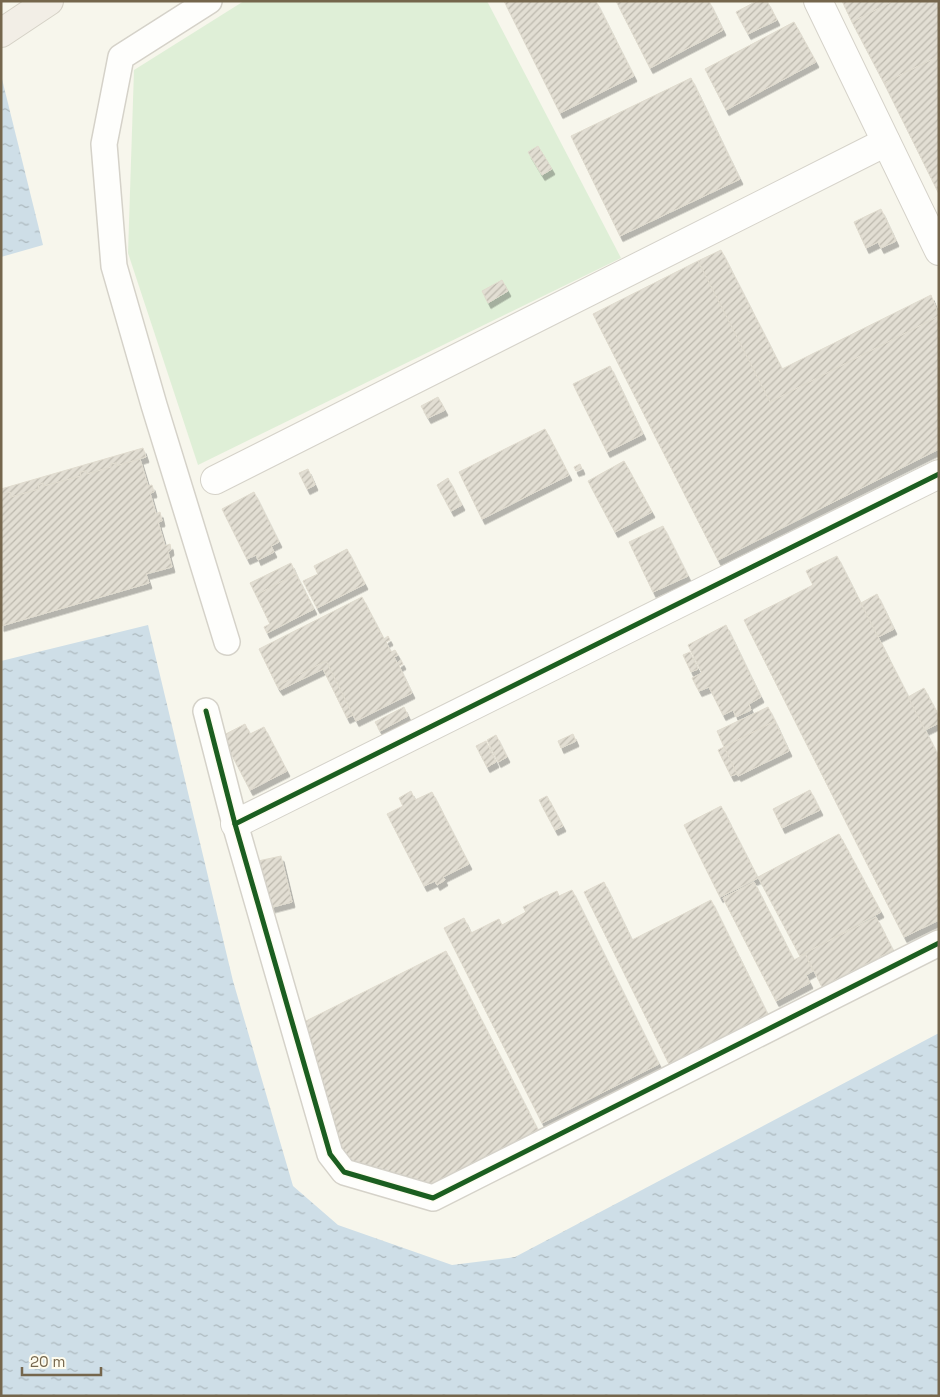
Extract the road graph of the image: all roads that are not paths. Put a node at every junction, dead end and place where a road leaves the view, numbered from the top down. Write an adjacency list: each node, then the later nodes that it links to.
1 (209, 1): 9 (street)
2 (818, 1): 5 (street)
3 (44, 4): 4 (highway)
4 (1, 34)
5 (886, 142): 6 (street); 8 (street)
6 (939, 251)
7 (939, 474): 11 (street)
8 (215, 480)
9 (227, 642)
10 (206, 711): 11 (street)
11 (235, 824): 12 (street)
12 (939, 943)

